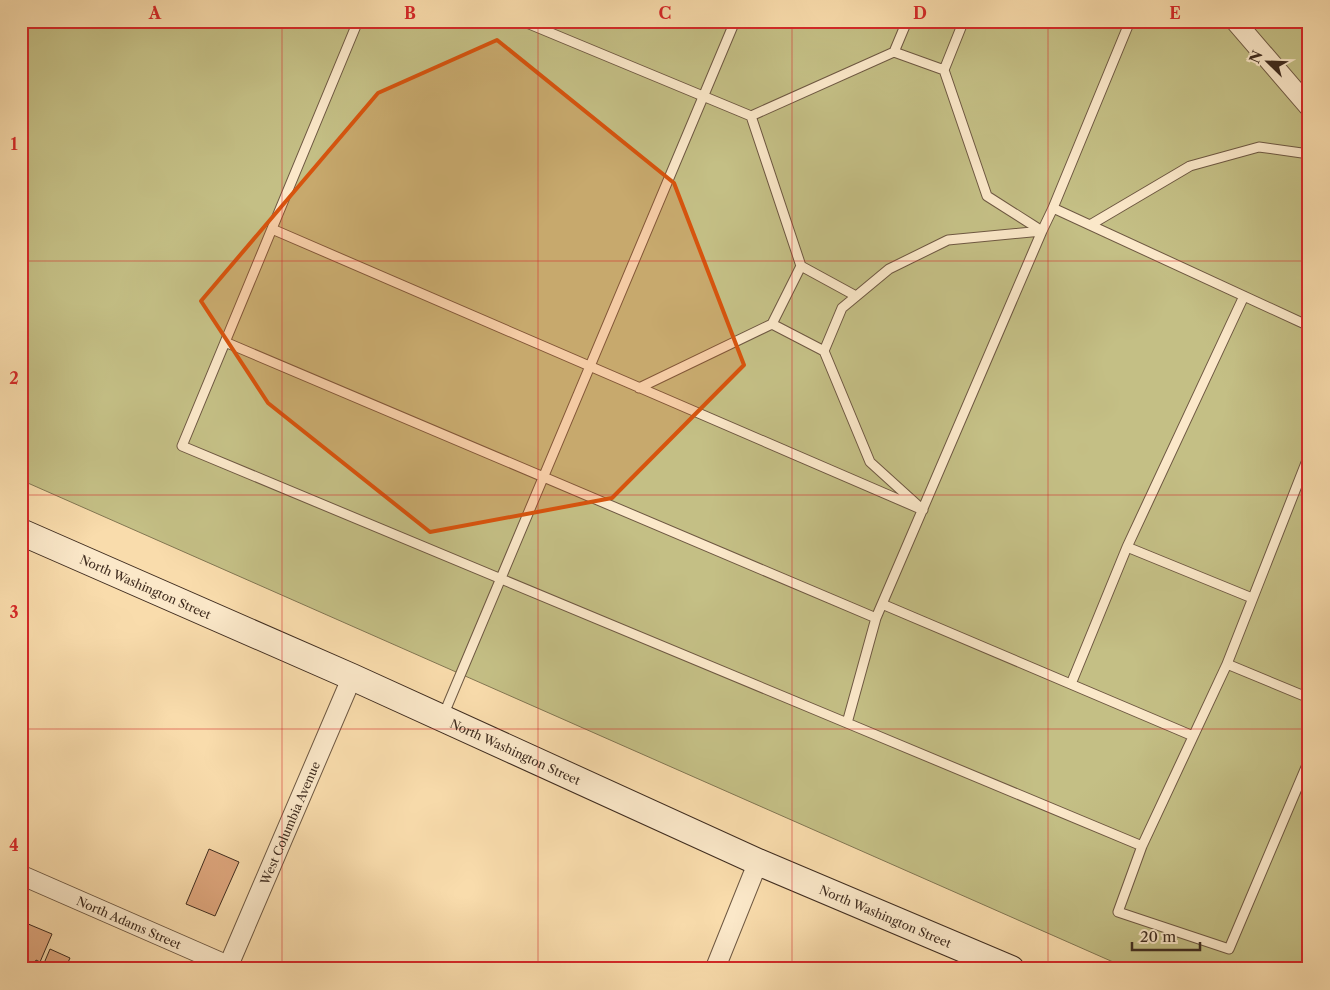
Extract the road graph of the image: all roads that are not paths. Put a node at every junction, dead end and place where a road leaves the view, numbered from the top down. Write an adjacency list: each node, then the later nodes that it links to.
1 (358, 21): 16 (lane)
2 (522, 21): 10 (lane)
3 (735, 21): 10 (lane)
4 (907, 21): 8 (lane)
5 (967, 21): 9 (lane)
6 (1130, 21): 14 (lane)
7 (1235, 21): 11 (street)
8 (894, 52): 9 (lane); 12 (lane)
9 (944, 70): 17 (lane)
10 (704, 97): 12 (lane); 25 (lane)
11 (1309, 107)
12 (751, 116): 18 (lane)
13 (1309, 154): 15 (lane)
14 (1053, 208): 15 (lane); 17 (lane)
15 (1090, 225): 20 (lane)
16 (272, 229): 23 (lane); 25 (lane)
17 (1042, 231): 19 (lane); 29 (lane)
18 (800, 266): 19 (lane); 21 (lane)
19 (856, 296): 24 (lane)
20 (1244, 296): 22 (lane); 31 (lane)
21 (772, 324): 24 (lane); 26 (lane)
22 (1309, 326)
23 (225, 342): 28 (lane); 32 (lane)
24 (824, 351): 29 (lane)
25 (590, 367): 26 (lane); 28 (lane)
26 (639, 388): 29 (lane)
27 (1309, 455): 33 (lane)
28 (544, 478): 32 (lane); 35 (lane)
29 (923, 510): 34 (lane)
30 (21, 532): 37 (street, North Washington Street)
31 (1127, 547): 33 (lane); 38 (lane)
32 (502, 579): 40 (lane); 41 (lane)
33 (1252, 598): 36 (lane)
34 (882, 604): 35 (lane); 38 (lane)
35 (876, 618): 41 (lane)
36 (1226, 664): 39 (lane); 42 (lane)
37 (352, 677): 40 (street, North Washington Street); 47 (street, West Columbia Avenue)
38 (1071, 684): 42 (lane)
39 (1309, 698)
40 (442, 718): 45 (street, North Washington Street)
41 (847, 723): 44 (lane)
42 (1193, 736): 44 (lane)
43 (1309, 760): 44 (lane)
44 (1142, 846)
45 (758, 862): 48 (street); 49 (street, North Washington Street)
46 (21, 875): 47 (street, North Adams Street)
47 (230, 968)
48 (715, 969)
49 (1011, 969)

